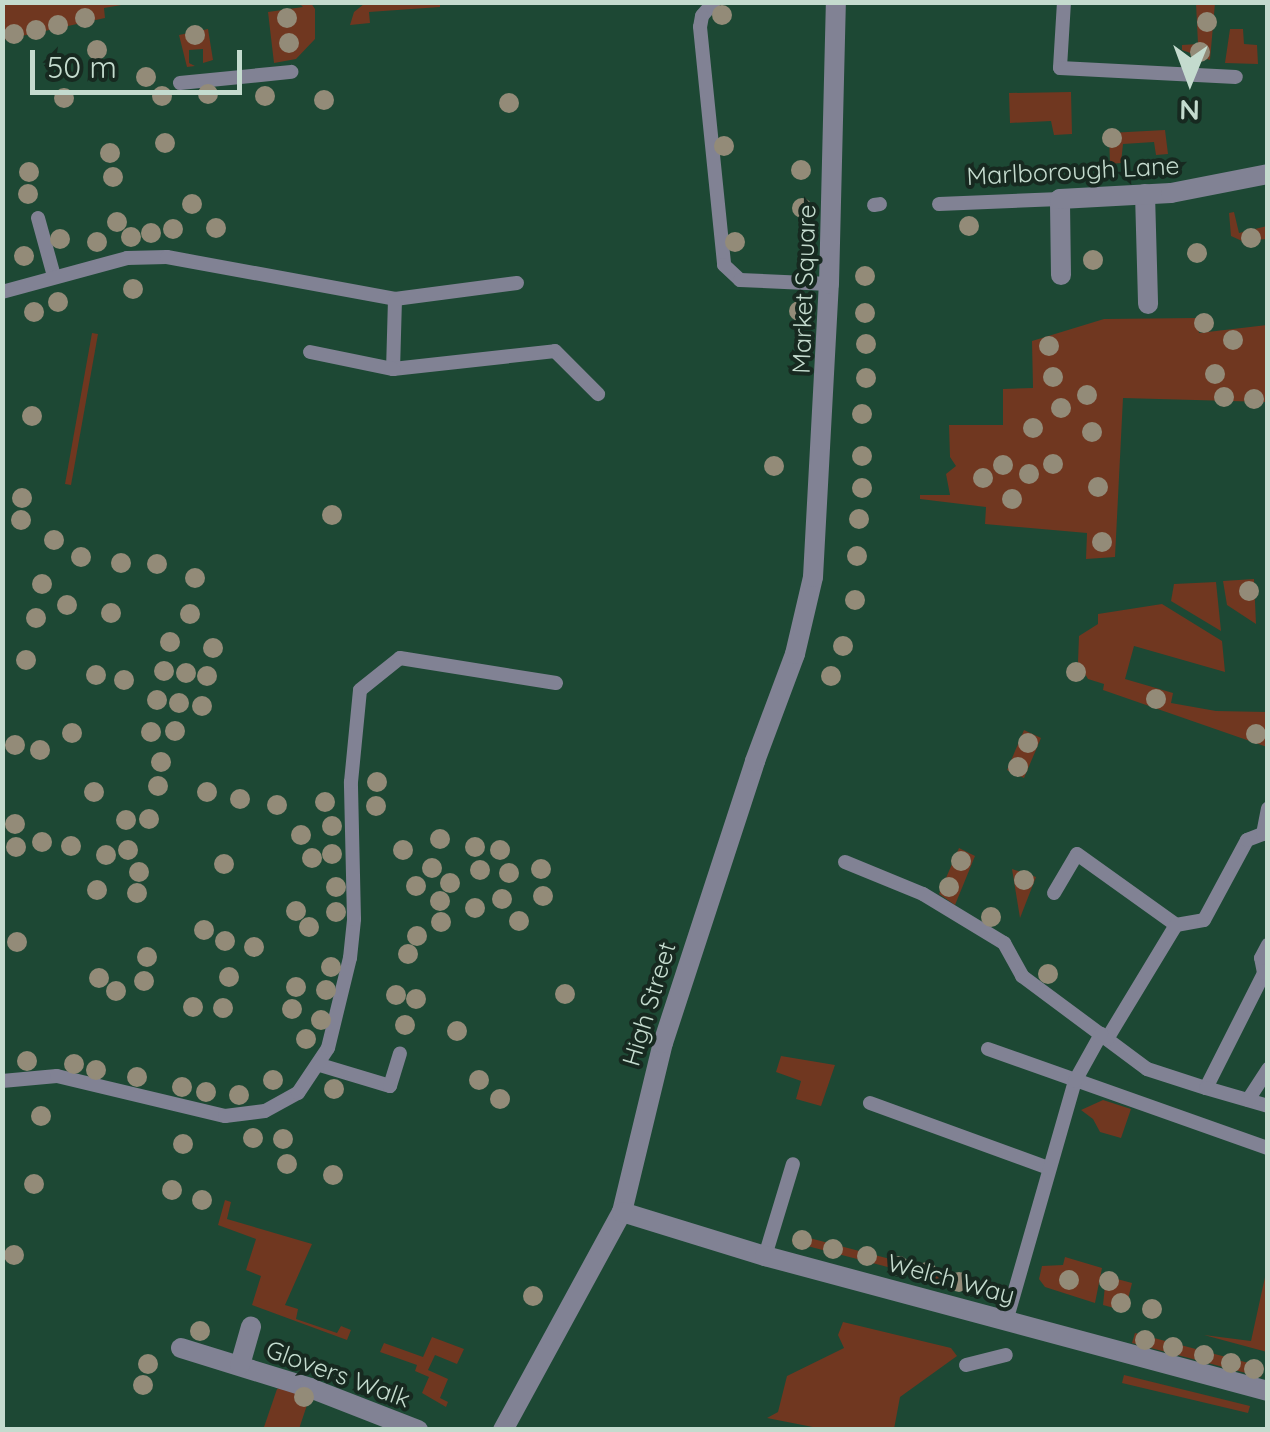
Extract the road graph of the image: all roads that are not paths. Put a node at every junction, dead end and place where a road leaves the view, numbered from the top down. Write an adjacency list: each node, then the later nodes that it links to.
1 (714, 2): 15 (lane)
2 (836, 2): 15 (street, Market Square)
3 (1064, 2): 5 (lane)
4 (291, 72): 6 (lane)
5 (1236, 77)
6 (180, 83)
7 (1268, 174): 8 (street, Marlborough Lane)
8 (1145, 194): 9 (street, Marlborough Lane); 18 (street)
9 (1060, 200): 10 (lane, Marlborough Lane); 12 (street)
10 (939, 204)
11 (38, 218): 13 (lane)
12 (1061, 274)
13 (54, 276): 16 (lane); 17 (lane)
14 (517, 282): 17 (lane)
15 (830, 284): 22 (street, Market Square)
16 (2, 292)
17 (396, 299): 20 (lane)
18 (1148, 304)
19 (310, 352): 20 (lane)
20 (393, 369): 21 (lane)
21 (598, 394)
22 (813, 578): 43 (street, High Street)
23 (556, 682): 32 (lane)
24 (1268, 808): 27 (lane)
25 (846, 862): 29 (lane)
26 (1054, 893): 27 (lane)
27 (1176, 926): 29 (lane)
28 (1268, 945): 36 (lane)
29 (1104, 1036): 35 (lane); 36 (lane)
30 (988, 1049): 35 (lane)
31 (400, 1053): 32 (lane)
32 (320, 1064): 34 (lane)
33 (1268, 1069): 37 (lane)
34 (2, 1081)
35 (1075, 1082): 40 (lane); 42 (lane)
36 (1206, 1088): 37 (lane)
37 (1248, 1100): 39 (lane)
38 (870, 1104): 42 (lane)
39 (1268, 1106)
40 (1268, 1148)
41 (793, 1164): 44 (lane)
42 (1049, 1168): 45 (lane)
43 (622, 1212): 44 (street, Welch Way); 53 (street, High Street)
44 (765, 1256): 45 (street, Welch Way)
45 (1006, 1318): 51 (street, Welch Way)
46 (250, 1327): 49 (street, Glovers Walk)
47 (181, 1348): 49 (street, Glovers Walk)
48 (1006, 1355): 50 (lane)
49 (240, 1365): 52 (street, Glovers Walk)
50 (966, 1366)
51 (1268, 1392)
52 (418, 1430)
53 (503, 1430)

